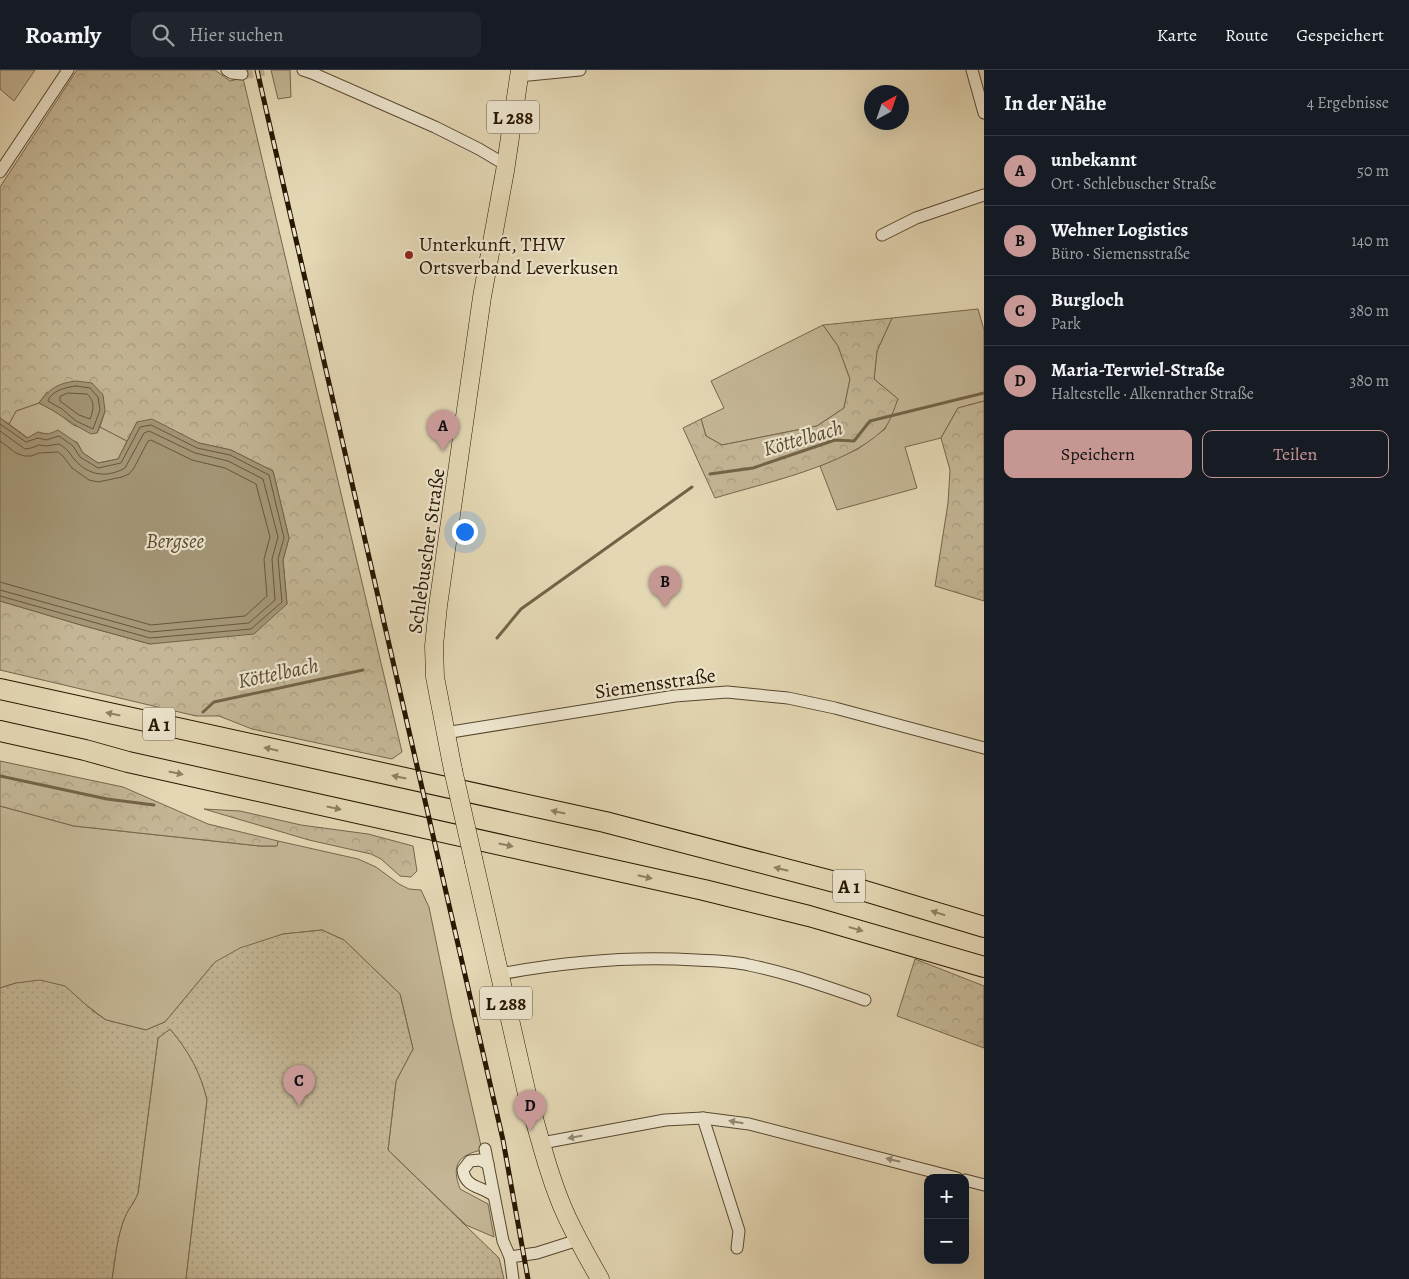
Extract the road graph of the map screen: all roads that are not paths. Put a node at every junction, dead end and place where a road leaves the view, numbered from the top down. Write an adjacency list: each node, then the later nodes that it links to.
1 (68, 70): 10 (street)
2 (227, 70): 7 (street)
3 (303, 70): 9 (street)
4 (580, 70): 6 (street)
5 (972, 70): 8 (street)
6 (519, 73): 9 (main road, Schlebuscher Straße / L 288)
7 (242, 74)
8 (984, 113)
9 (506, 165): 15 (main road, Schlebuscher Straße / L 288)
10 (0, 172)
11 (984, 195): 12 (street)
12 (882, 235)
13 (0, 689): 19 (highway, A 1, one-way to 13)
14 (0, 731): 18 (highway, A 1)
15 (445, 733): 17 (street, Siemensstraße); 21 (main road, Schlebuscher Straße / L 288, bridge)
16 (0, 745): 18 (highway)
17 (984, 748)
18 (128, 762): 20 (highway, A 1, one-way to 20)
19 (984, 927)
20 (984, 967)
21 (500, 974): 22 (street); 24 (main road, L 288)
22 (865, 1000)
23 (703, 1118): 24 (street, one-way to 24); 27 (street, one-way to 23); 32 (street)
24 (542, 1143): 31 (main road, L 288)
25 (485, 1149): 26 (street)
26 (488, 1164): 30 (street); 30 (street)
27 (942, 1174)
28 (969, 1181): 29 (street)
29 (984, 1185)
30 (494, 1196): 33 (street)
31 (578, 1240): 33 (street); 35 (main road, L 288)
32 (738, 1248)
33 (510, 1257): 34 (street)
34 (513, 1279)
35 (600, 1279)

